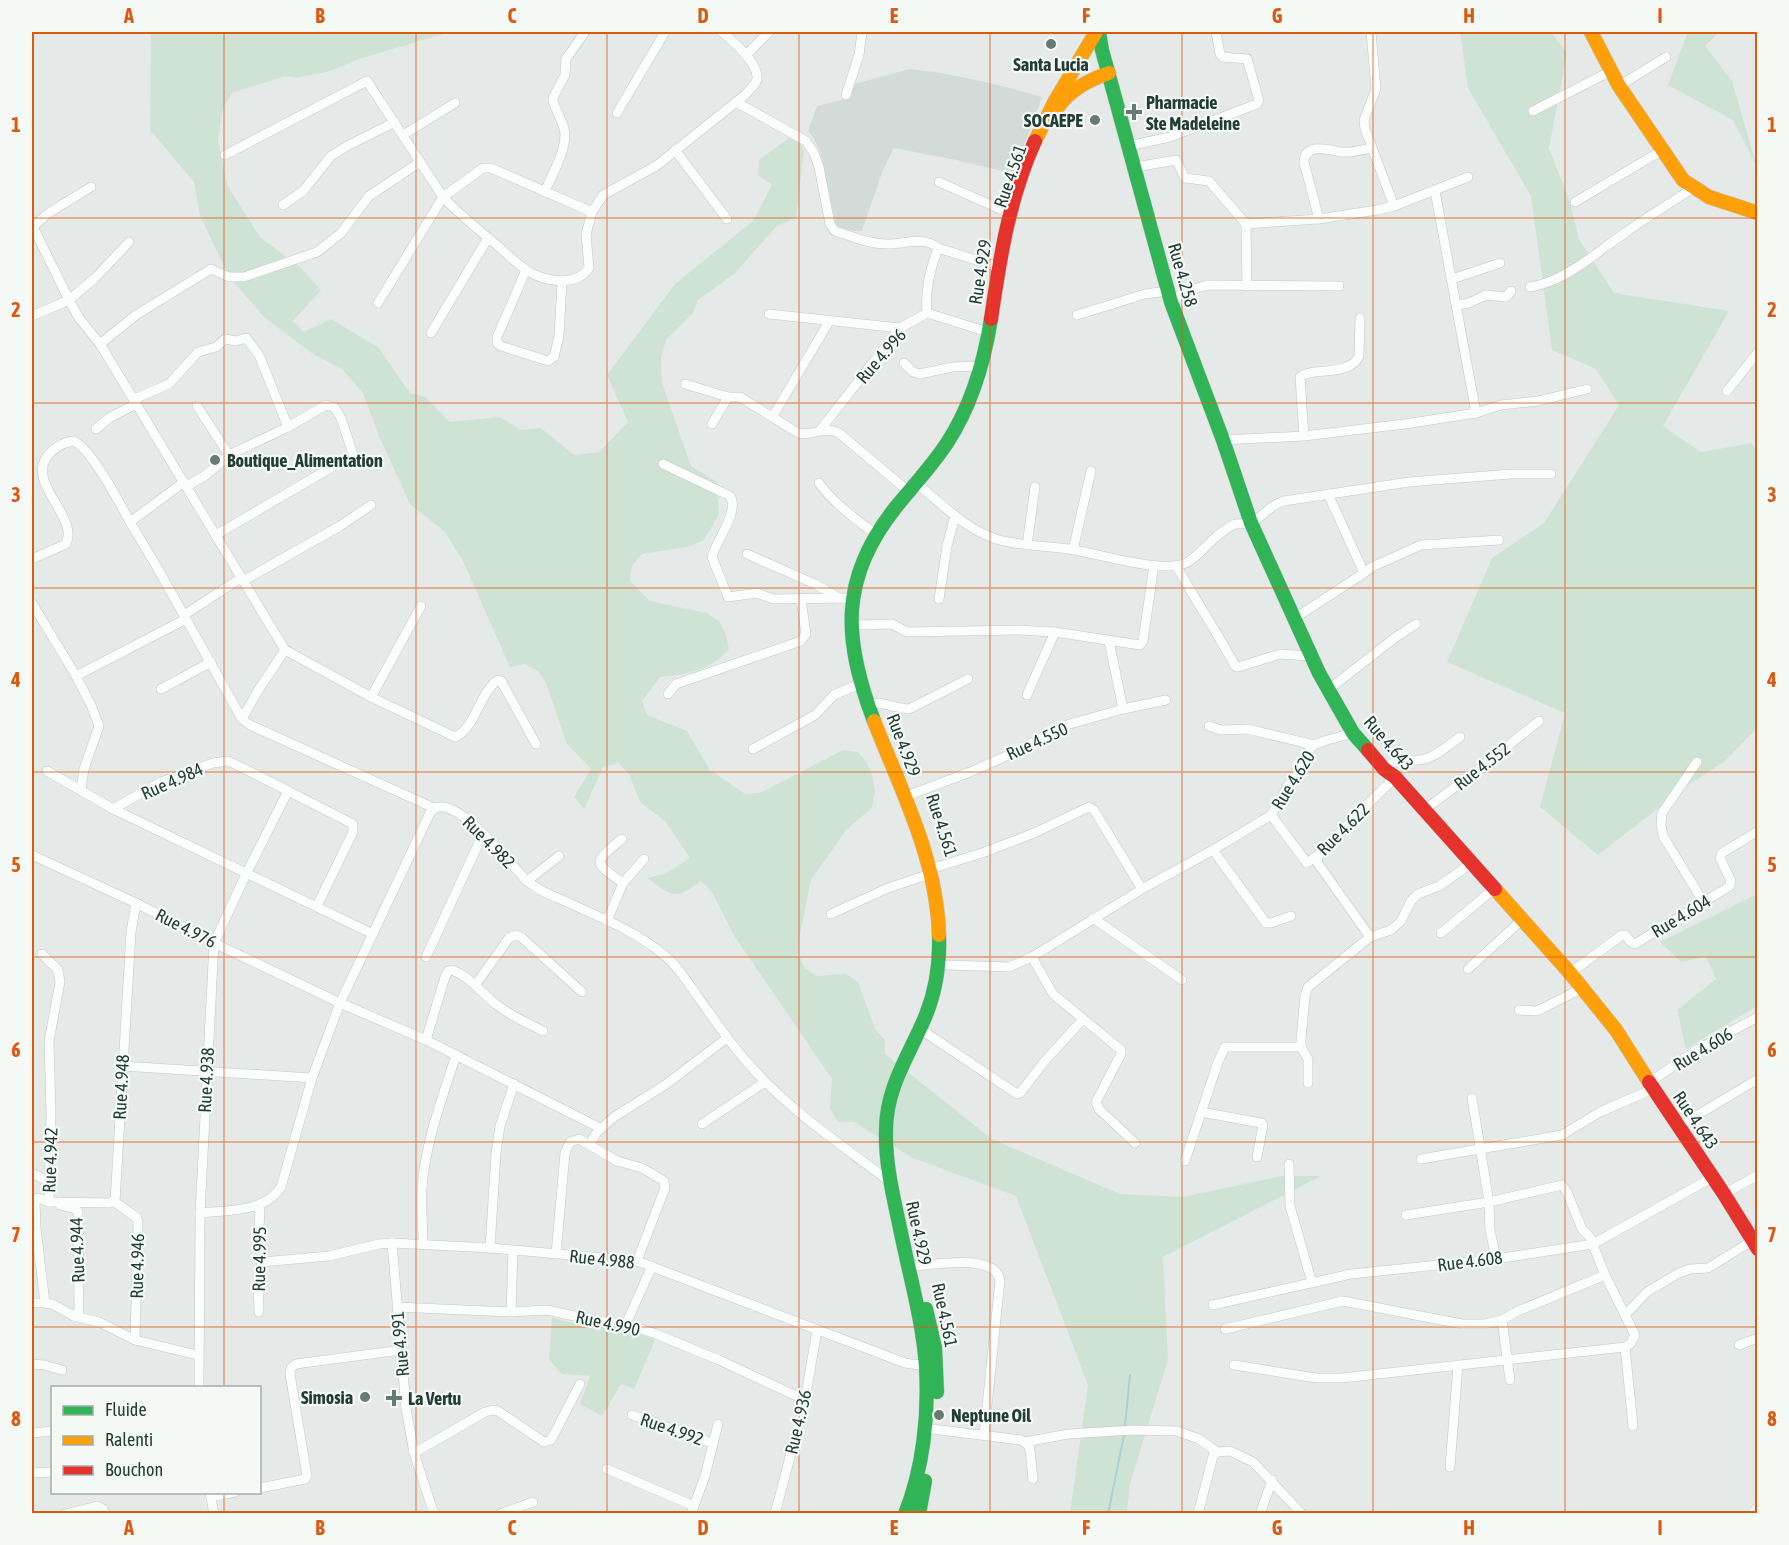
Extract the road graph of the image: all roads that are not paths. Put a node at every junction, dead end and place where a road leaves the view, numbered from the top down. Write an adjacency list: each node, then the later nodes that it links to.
1 (585, 32): 34 (street)
2 (665, 32): 19 (street)
3 (722, 32): 10 (street)
4 (769, 32): 10 (street)
5 (862, 32): 15 (street)
6 (1097, 32): 13 (main road, Rue 4.258); 40 (main road, Rue 4.929)
7 (1216, 32): 22 (street)
8 (1371, 32): 23 (street)
9 (1591, 32): 12 (main road)
10 (746, 55): 16 (street)
11 (1666, 57): 14 (street)
12 (1611, 71): 14 (main road); 18 (street)
13 (1108, 73): 22 (main road, Rue 4.258); 97 (main road, Rue 4.561)
14 (1619, 86): 25 (main road)
15 (846, 95)
16 (736, 102): 24 (street); 47 (street)
17 (455, 103): 21 (street)
18 (1533, 111)
19 (617, 113)
20 (395, 122): 21 (street); 26 (street); 37 (street)
21 (403, 135): 27 (street)
22 (1128, 146): 28 (main road, Rue 4.258)
23 (1371, 148): 38 (street); 43 (street)
24 (675, 150): 39 (street); 42 (street)
25 (1661, 151): 32 (main road); 36 (street)
26 (225, 155)
27 (420, 162): 35 (street); 70 (street)
28 (1135, 167): 44 (street); 57 (main road, Rue 4.258)
29 (1468, 177): 33 (street)
30 (939, 183): 40 (street)
31 (91, 187): 58 (street)
32 (1692, 189): 41 (main road); 55 (street)
33 (1435, 191): 38 (street); 51 (street)
34 (544, 192): 35 (street); 39 (street)
35 (443, 197): 45 (street); 59 (street)
36 (1575, 202)
37 (283, 205)
38 (1394, 206): 43 (street)
39 (592, 212): 52 (street)
40 (1009, 213): 49 (main road, Rue 4.929)
41 (1758, 213)
42 (727, 219)
43 (1319, 219): 44 (street)
44 (1246, 224): 53 (street)
45 (488, 238): 50 (street); 69 (street)
46 (129, 242): 58 (street)
47 (938, 248): 49 (street); 61 (street)
48 (1500, 263): 51 (street)
49 (998, 267): 68 (main road, Rue 4.929)
50 (526, 270): 52 (street); 52 (street)
51 (1452, 279): 60 (street)
52 (562, 280)
53 (1247, 286): 54 (street); 57 (street)
54 (1339, 286)
55 (1530, 287)
56 (1511, 291): 60 (street)
57 (1170, 296): 63 (street); 87 (main road, Rue 4.258)
58 (69, 300): 64 (street); 70 (street)
59 (378, 303)
60 (1457, 305): 80 (street)
61 (927, 313): 67 (street, Rue 4.996); 68 (street)
62 (769, 314): 66 (street)
63 (1077, 315)
64 (32, 316)
65 (1360, 318): 86 (street)
66 (830, 320): 67 (street); 81 (street)
67 (900, 328): 85 (street, Rue 4.996)
68 (988, 332): 73 (main road, Rue 4.929)
69 (431, 333)
70 (100, 344): 78 (street)
71 (1758, 352): 76 (street)
72 (904, 363): 73 (street)
73 (981, 366): 97 (main road, Rue 4.929)
74 (686, 384): 77 (street)
75 (1587, 389): 80 (street)
76 (1727, 391)
77 (728, 397): 81 (street); 82 (street)
78 (135, 401): 83 (street); 84 (street); 95 (street)
79 (197, 406): 89 (street)
80 (1476, 413): 86 (street)
81 (773, 416): 85 (street)
82 (712, 424)
83 (288, 427): 88 (street); 89 (street)
84 (96, 429)
85 (821, 429): 97 (street)
86 (1304, 436): 87 (street)
87 (1223, 440): 102 (main road, Rue 4.258)
88 (353, 454)
89 (229, 455): 95 (street)
90 (663, 464): 115 (street)
91 (332, 467): 104 (street)
92 (1091, 471): 107 (street)
93 (1551, 474): 98 (street)
94 (819, 483): 103 (street)
95 (185, 484): 101 (street); 104 (street)
96 (1035, 487): 106 (street)
97 (914, 489): 100 (street); 103 (main road, Rue 4.929); 122 (main road, Rue 4.561)
98 (1328, 494): 102 (street); 112 (street)
99 (371, 505): 113 (street)
100 (955, 516): 106 (street); 116 (street)
101 (130, 522): 109 (street); 119 (street)
102 (1251, 523): 111 (street); 120 (main road, Rue 4.643)
103 (875, 534): 114 (main road, Rue 4.929)
104 (216, 535): 113 (street)
105 (1499, 540): 112 (street)
106 (1027, 545): 107 (street)
107 (1073, 550): 110 (street)
108 (747, 554): 114 (street)
109 (32, 559)
110 (1154, 565): 111 (street); 124 (street)
111 (1176, 565): 126 (street)
112 (1364, 573): 120 (street)
113 (242, 580): 119 (street); 125 (street)
114 (846, 598): 115 (street); 130 (main road, Rue 4.929)
115 (801, 599): 133 (street)
116 (939, 599)
117 (32, 603): 128 (street)
118 (421, 606): 135 (street)
119 (185, 617): 127 (street); 128 (street)
120 (1295, 618): 126 (main road, Rue 4.643)
121 (1416, 624): 132 (street)
122 (858, 625): 123 (street); 137 (main road, Rue 4.561)
123 (1055, 632): 124 (street); 134 (street)
124 (1109, 642): 138 (street)
125 (285, 650): 135 (street); 139 (street)
126 (1311, 656): 132 (main road, Rue 4.643)
127 (211, 662): 131 (street); 139 (street)
128 (76, 676): 150 (street)
129 (968, 679): 137 (street)
130 (862, 683): 146 (street); 166 (main road, Rue 4.929)
131 (161, 689)
132 (1328, 690): 142 (main road, Rue 4.643)
133 (668, 694)
134 (1027, 695)
135 (371, 697): 144 (street)
136 (1166, 700): 138 (street, Rue 4.550)
137 (877, 703): 152 (main road, Rue 4.561)
138 (1123, 709): 152 (street, Rue 4.550)
139 (242, 719): 153 (street, Rue 4.982)
140 (1539, 721): 155 (street, Rue 4.552)
141 (1209, 726): 145 (street)
142 (1353, 733): 145 (street, Rue 4.620); 149 (main road, Rue 4.643)
143 (1460, 737): 149 (street)
144 (536, 744)
145 (1314, 745): 156 (street, Rue 4.620)
146 (753, 749)
147 (1697, 762): 173 (street)
148 (47, 771): 150 (street)
149 (1389, 773): 155 (main road, Rue 4.643); 161 (street, Rue 4.622)
150 (81, 790): 154 (street)
151 (288, 791): 154 (street, Rue 4.984); 167 (street, Rue 4.938); 174 (street, Rue 4.984)
152 (912, 794): 166 (main road, Rue 4.561)
153 (434, 808): 158 (street, Rue 4.982); 181 (street)
154 (113, 809): 167 (street, Rue 4.984)
155 (1424, 810): 165 (main road, Rue 4.643)
156 (1271, 815): 160 (street, Rue 4.620); 161 (street, Rue 4.622)
157 (1758, 831): 173 (street, Rue 4.604)
158 (483, 834): 168 (street, Rue 4.982); 185 (street)
159 (622, 839): 169 (street)
160 (1213, 850): 171 (street, Rue 4.620); 176 (street)
161 (1319, 854): 182 (street)
162 (32, 855): 172 (street, Rue 4.976)
163 (559, 856): 168 (street)
164 (644, 859): 169 (street)
165 (1472, 863): 170 (main road, Rue 4.643); 182 (street)
166 (934, 870): 171 (street); 175 (street); 187 (main road, Rue 4.561); 227 (main road, Rue 4.929)
167 (247, 872): 174 (street, Rue 4.984); 183 (street, Rue 4.938)
168 (527, 881): 179 (street, Rue 4.982)
169 (623, 883): 179 (street)
170 (1495, 888): 178 (main road, Rue 4.643); 180 (street)
171 (1142, 889): 177 (street, Rue 4.620)
172 (136, 903): 183 (street, Rue 4.976); 204 (street, Rue 4.948)
173 (1704, 903): 189 (street, Rue 4.604)
174 (317, 906): 181 (street, Rue 4.984)
175 (831, 914)
176 (1291, 916)
177 (1093, 918): 186 (street, Rue 4.620); 190 (street)
178 (1523, 919): 188 (street); 189 (main road, Rue 4.643)
179 (606, 921): 200 (street, Rue 4.982)
180 (1441, 933)
181 (373, 934): 194 (street)
182 (1370, 937): 202 (street)
183 (214, 943): 194 (street, Rue 4.976); 205 (street, Rue 4.938)
184 (42, 954): 228 (street, Rue 4.942)
185 (426, 957)
186 (1032, 957): 187 (street, Rue 4.620); 197 (street)
187 (946, 965): 199 (main road, Rue 4.561)
188 (1468, 969)
189 (1570, 973): 192 (main road, Rue 4.643)
190 (1182, 980)
191 (476, 984): 193 (street); 198 (street); 201 (street)
192 (1583, 988): 195 (street); 211 (main road, Rue 4.643)
193 (582, 992)
194 (340, 1003): 201 (street, Rue 4.976); 206 (street)
195 (1518, 1010)
196 (1758, 1017): 211 (street, Rue 4.606)
197 (1083, 1019): 199 (street); 217 (street)
198 (543, 1031)
199 (926, 1033): 248 (main road, Rue 4.561)
200 (727, 1038): 208 (street, Rue 4.982); 216 (street)
201 (426, 1040): 203 (street, Rue 4.976)
202 (1301, 1047): 209 (street); 213 (street)
203 (456, 1055): 210 (street, Rue 4.976); 237 (street)
204 (122, 1066): 205 (street); 231 (street, Rue 4.948)
205 (206, 1070): 206 (street); 234 (street, Rue 4.938)
206 (312, 1078): 233 (street)
207 (1758, 1079): 215 (street)
208 (765, 1082): 214 (street); 227 (street, Rue 4.982)
209 (1308, 1083)
210 (514, 1084): 216 (street, Rue 4.976); 240 (street)
211 (1651, 1086): 215 (main road, Rue 4.643); 219 (street, Rue 4.606)
212 (1472, 1098): 219 (street)
213 (1202, 1112): 220 (street); 222 (street)
214 (702, 1124)
215 (1679, 1126): 226 (main road, Rue 4.643)
216 (600, 1128): 218 (street)
217 (1135, 1143)
218 (590, 1144): 243 (street); 245 (street)
219 (1481, 1150): 221 (street, Rue 4.606); 232 (street)
220 (1257, 1157)
221 (1421, 1159)
222 (1185, 1161)
223 (1289, 1164): 250 (street)
224 (32, 1173): 228 (street)
225 (1758, 1175): 229 (street)
226 (1713, 1177): 229 (main road, Rue 4.643); 238 (street, Rue 4.608)
227 (890, 1182): 273 (main road, Rue 4.929)
228 (51, 1183): 230 (street, Rue 4.942)
229 (1724, 1194): 239 (main road, Rue 4.643)
230 (49, 1202): 231 (street); 241 (street, Rue 4.942); 258 (street, Rue 4.944)
231 (115, 1202): 264 (street, Rue 4.946)
232 (1489, 1202): 235 (street); 238 (street); 244 (street)
233 (260, 1205): 234 (street); 246 (street, Rue 4.995)
234 (200, 1213): 268 (street, Rue 4.938)
235 (1406, 1215)
236 (392, 1243): 237 (street, Rue 4.988); 246 (street, Rue 4.988); 254 (street, Rue 4.991)
237 (423, 1244): 240 (street, Rue 4.988)
238 (1593, 1244): 244 (street, Rue 4.608); 249 (street)
239 (1755, 1245): 257 (street)
240 (490, 1248): 242 (street, Rue 4.988)
241 (35, 1251): 251 (street, Rue 4.942)
242 (513, 1251): 243 (street, Rue 4.988); 256 (street)
243 (556, 1254): 245 (street, Rue 4.988)
244 (1496, 1259): 250 (street, Rue 4.608)
245 (637, 1261): 247 (street, Rue 4.988)
246 (262, 1262): 255 (street, Rue 4.995)
247 (652, 1266): 260 (street); 262 (street, Rue 4.988)
248 (917, 1266): 282 (main road, Rue 4.561); 285 (street)
249 (1605, 1275): 257 (street); 259 (street)
250 (1312, 1283): 253 (street, Rue 4.608)
251 (45, 1303): 252 (street); 258 (street)
252 (32, 1304)
253 (1213, 1305)
254 (397, 1307): 256 (street, Rue 4.990); 267 (street, Rue 4.991)
255 (258, 1312)
256 (511, 1312): 260 (street, Rue 4.990)
257 (1626, 1315): 266 (street)
258 (74, 1316): 264 (street)
259 (1502, 1320): 261 (street); 269 (street)
260 (626, 1324): 278 (street, Rue 4.990)
261 (1225, 1329)
262 (817, 1330): 273 (street, Rue 4.988); 278 (street, Rue 4.936)
263 (1758, 1338): 265 (street)
264 (135, 1340): 268 (street)
265 (1739, 1345)
266 (1625, 1347): 269 (street); 281 (street)
267 (401, 1350): 289 (street, Rue 4.991); 296 (street)
268 (197, 1355): 277 (street, Rue 4.938)
269 (1508, 1358): 272 (street); 275 (street)
270 (32, 1364): 274 (street)
271 (1234, 1365): 272 (street)
272 (1458, 1365): 290 (street)
273 (926, 1366): 307 (main road, Rue 4.929)
274 (62, 1370)
275 (1510, 1380)
276 (580, 1384): 289 (street)
277 (199, 1386)
278 (805, 1400): 306 (street, Rue 4.936)
279 (632, 1415): 287 (street, Rue 4.992)
280 (718, 1424): 287 (street)
281 (1633, 1426)
282 (932, 1430): 285 (street); 308 (main road, Rue 4.561)
283 (50, 1431): 284 (street)
284 (32, 1433)
285 (984, 1435): 286 (street)
286 (1025, 1442): 288 (street); 294 (street)
287 (712, 1443): 301 (street)
288 (1217, 1452): 295 (street); 309 (street)
289 (414, 1453): 304 (street, Rue 4.991)
290 (1450, 1467)
291 (607, 1469): 301 (street)
292 (51, 1472): 293 (street)
293 (32, 1473)
294 (1033, 1479)
295 (1272, 1480): 310 (street); 311 (street)
296 (261, 1488)
297 (211, 1495): 303 (street)
298 (532, 1502): 305 (street)
299 (1758, 1507): 312 (street)
300 (103, 1510): 302 (street)
301 (693, 1510)
302 (65, 1514)
303 (214, 1514)
304 (434, 1514)
305 (500, 1514)
306 (775, 1514)
307 (904, 1514)
308 (919, 1514)
309 (1198, 1514)
310 (1260, 1514)
311 (1302, 1514)
312 (1752, 1514)

